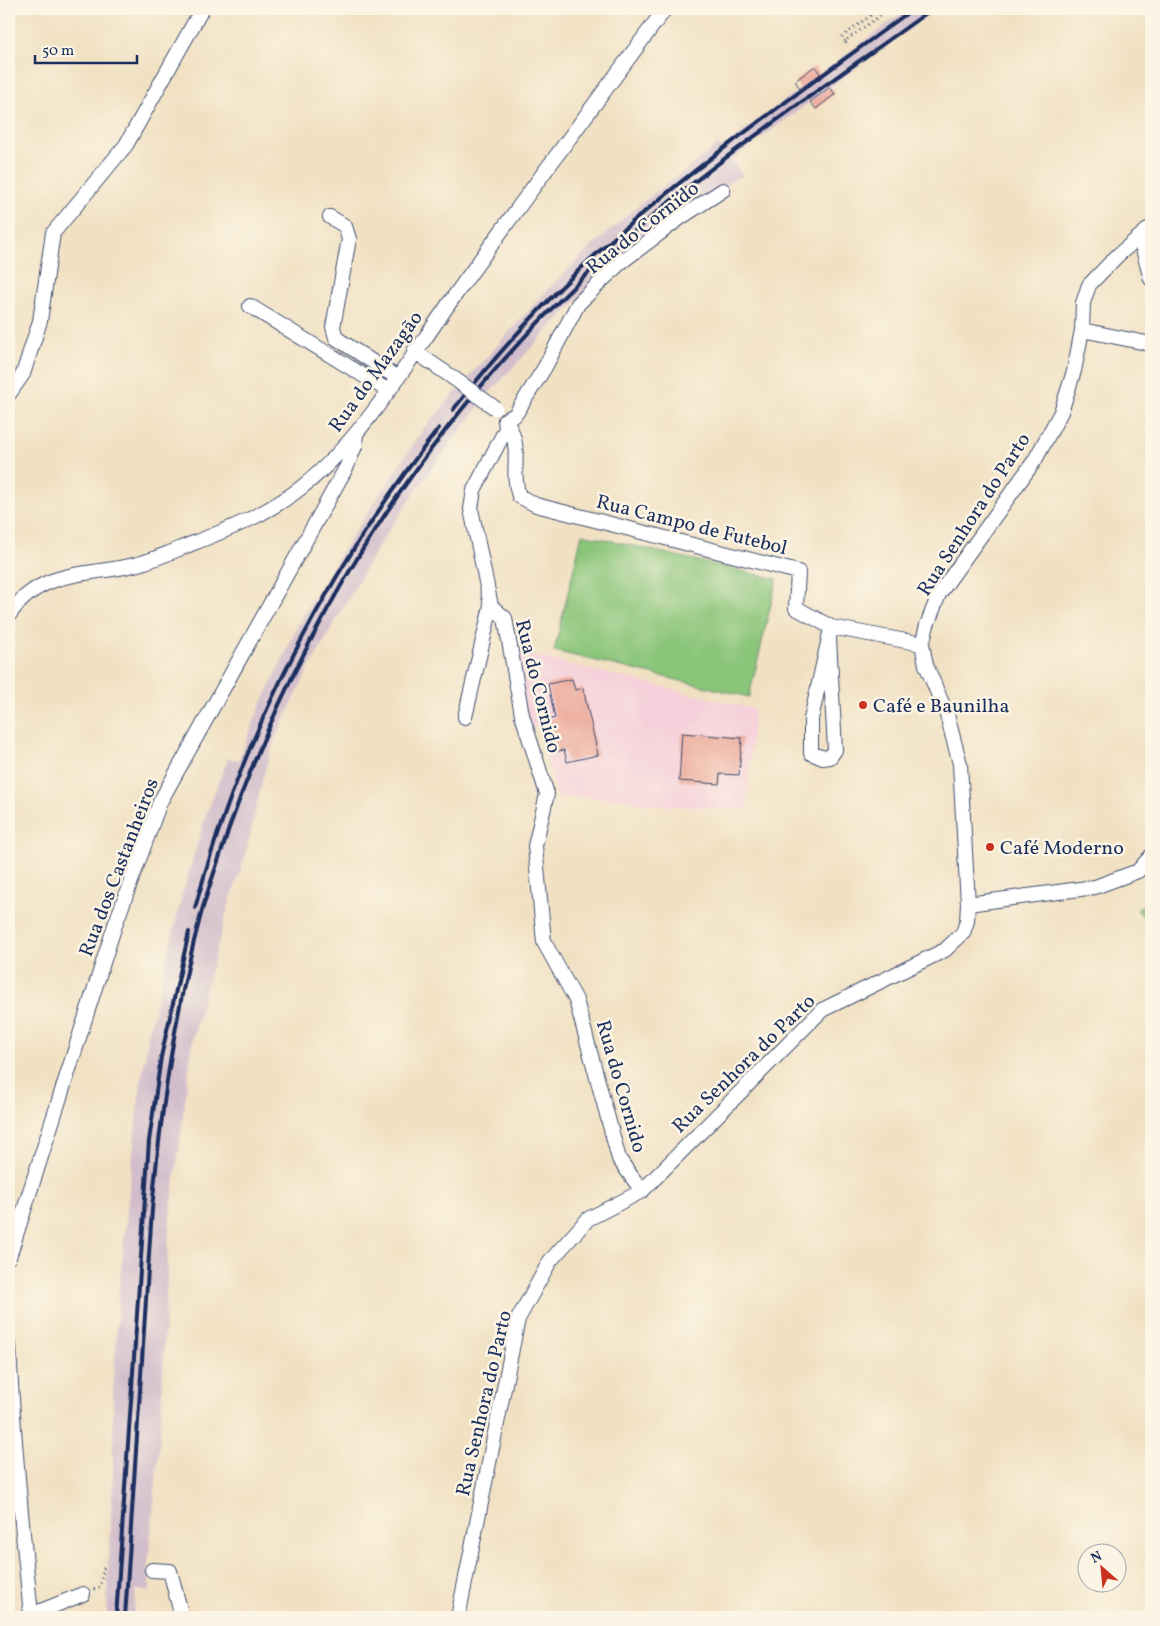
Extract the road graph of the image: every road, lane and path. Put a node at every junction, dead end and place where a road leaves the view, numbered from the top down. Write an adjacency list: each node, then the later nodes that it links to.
1 (202, 9): 16 (street)
2 (665, 9): 13 (street, Rua do Mazagão)
3 (879, 9): 4 (path)
4 (889, 9)
5 (723, 190): 17 (street, Rua do Cornido)
6 (330, 217): 14 (street)
7 (1151, 227): 8 (street, Rua Senhora do Parto)
8 (1140, 238): 9 (street); 11 (street, Rua Senhora do Parto)
9 (1151, 279)
10 (250, 306): 15 (street)
11 (1082, 330): 12 (street); 22 (street, Rua Senhora do Parto)
12 (1151, 344)
13 (414, 352): 14 (street, Rua do Mazagão); 17 (street, bridge)
14 (396, 377): 15 (street, Rua do Mazagão)
15 (387, 390): 18 (street, Rua do Mazagão)
16 (9, 394)
17 (506, 420): 19 (street, Rua do Cornido); 21 (street, Rua Campo de Futebol)
18 (356, 433): 20 (street, Rua do Mazagão); 27 (street, Rua dos Castanheiros)
19 (491, 606): 23 (street); 26 (street, Rua do Cornido)
20 (9, 615)
21 (830, 632): 21 (street); 22 (street, Rua Campo de Futebol)
22 (922, 644): 25 (street, Rua Senhora do Parto)
23 (465, 717)
24 (1151, 856): 25 (street)
25 (968, 904): 26 (street, Rua Senhora do Parto)
26 (642, 1191): 36 (street, Rua Senhora do Parto)
27 (9, 1257)
28 (9, 1345): 29 (street)
29 (11, 1424): 30 (street)
30 (14, 1473): 34 (street)
31 (104, 1566): 33 (path)
32 (152, 1570): 35 (street)
33 (83, 1594): 34 (street)
34 (33, 1616)
35 (182, 1617)
36 (458, 1617)

